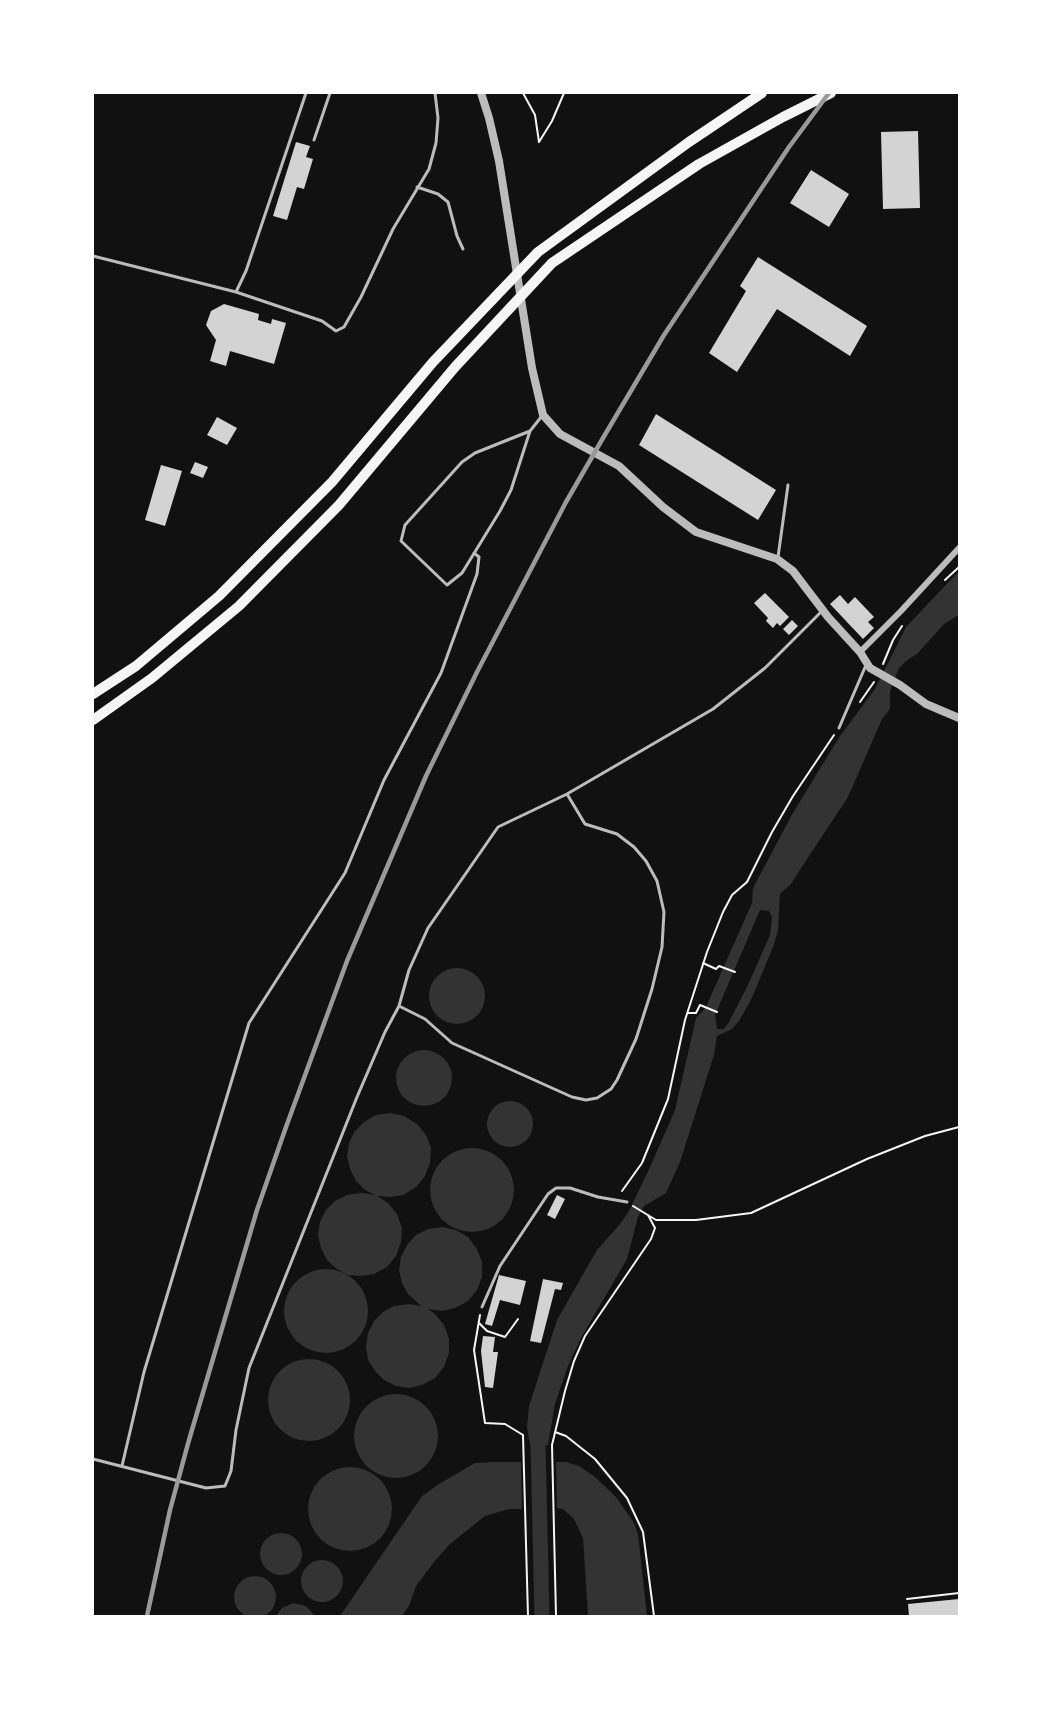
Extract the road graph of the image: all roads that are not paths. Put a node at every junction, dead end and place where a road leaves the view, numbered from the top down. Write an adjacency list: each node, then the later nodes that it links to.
1 (306, 93): 11 (lane)
2 (330, 93): 7 (lane)
3 (435, 93): 8 (lane)
4 (481, 93): 12 (street)
5 (762, 93): 21 (highway)
6 (831, 93): 23 (highway)
7 (314, 140)
8 (417, 187): 9 (lane); 11 (lane)
9 (463, 249)
10 (93, 256): 11 (lane)
11 (236, 292)
12 (543, 415): 13 (lane); 17 (street)
13 (530, 432): 16 (lane); 16 (lane)
14 (788, 485): 17 (lane)
15 (959, 548): 19 (street)
16 (474, 553): 30 (lane)
17 (777, 559): 18 (street)
18 (823, 610): 19 (street); 25 (lane)
19 (860, 652): 20 (street)
20 (868, 666): 22 (street); 24 (lane)
21 (93, 694)
22 (959, 718)
23 (93, 720)
24 (839, 728)
25 (567, 794): 26 (lane); 26 (lane)
26 (399, 1006): 30 (lane)
27 (627, 1202): 28 (lane)
28 (482, 1307)
29 (93, 1459): 30 (lane)
30 (122, 1466)

